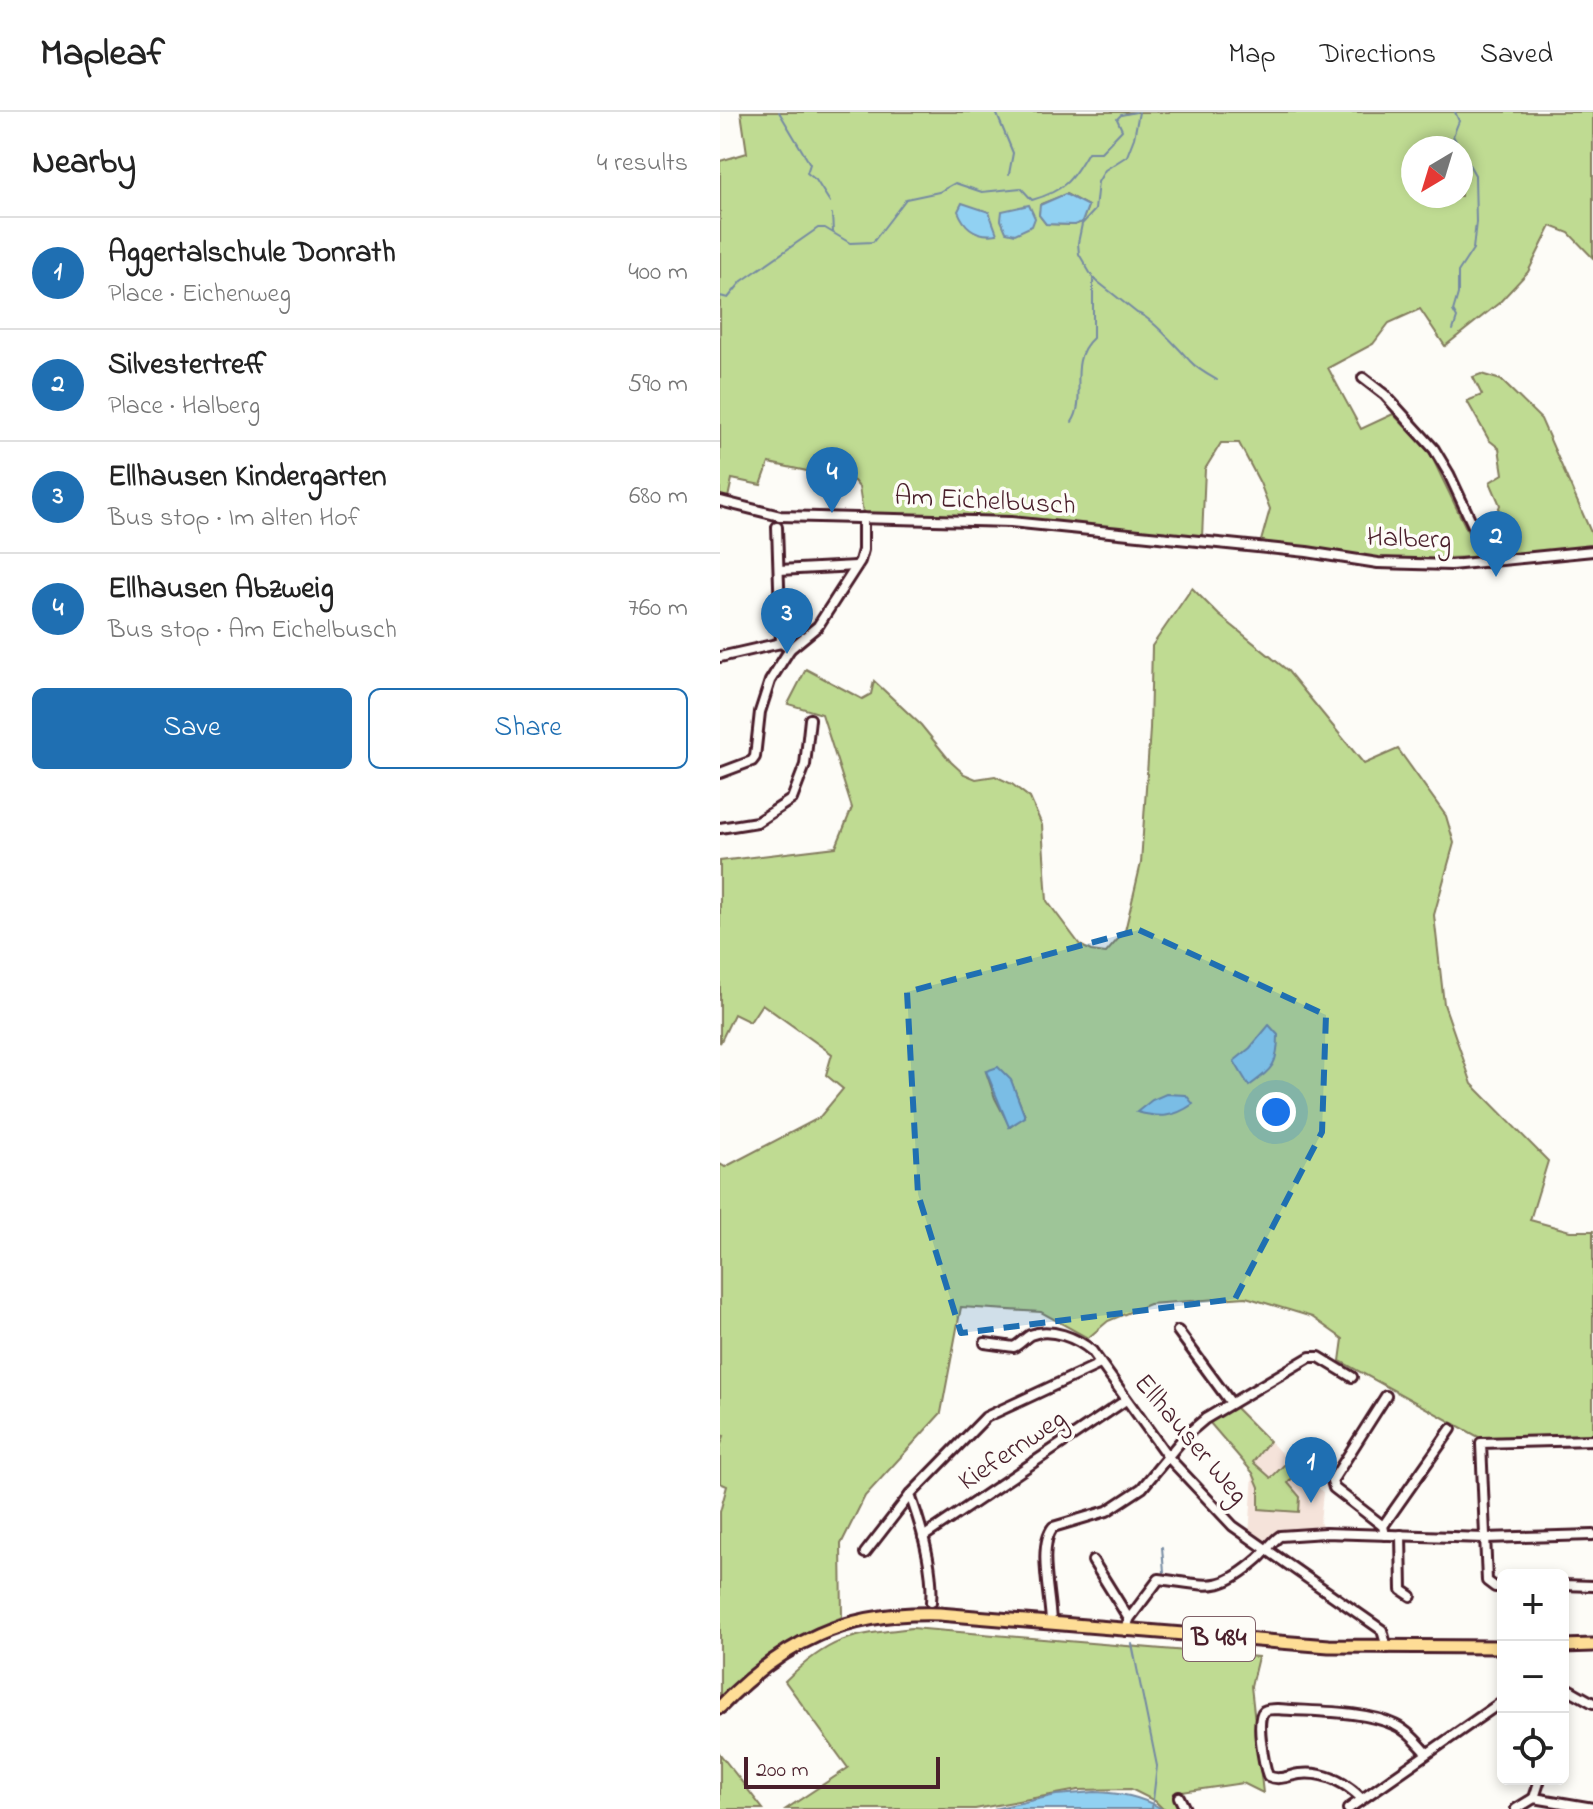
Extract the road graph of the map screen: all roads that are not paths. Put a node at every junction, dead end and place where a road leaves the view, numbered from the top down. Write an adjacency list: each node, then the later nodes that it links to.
1 (1363, 378): 7 (street, Halberg)
2 (720, 501): 3 (street, Am Eichelbusch)
3 (863, 518): 5 (street, Am Eichelbusch); 8 (street)
4 (777, 527): 9 (street)
5 (1201, 541): 7 (street, Halberg)
6 (1593, 551): 7 (street)
7 (1486, 562)
8 (856, 566): 9 (street); 11 (street)
9 (779, 570): 10 (street)
10 (781, 643): 11 (street); 12 (street)
11 (790, 649): 14 (street)
12 (720, 657)
13 (810, 719): 15 (street)
14 (720, 773)
15 (720, 828)
16 (1029, 1323): 18 (street)
17 (1178, 1331): 24 (street)
18 (1030, 1335): 19 (street, Ellhauser Weg); 20 (street, Ellhauser Weg)
19 (985, 1343)
20 (1100, 1364): 23 (street, Ellhauser Weg); 28 (street)
21 (1352, 1377): 24 (street)
22 (1386, 1396): 29 (street)
23 (1126, 1400): 27 (street, Ellhauser Weg); 32 (street, Kiefernweg)
24 (1231, 1403): 27 (street)
25 (1451, 1429): 29 (street)
26 (1593, 1440): 33 (street)
27 (1168, 1457): 34 (street, Ellhauser Weg); 42 (street)
28 (910, 1495): 32 (street); 35 (street)
29 (1384, 1531): 30 (street); 34 (street)
30 (1401, 1535): 33 (street); 40 (street)
31 (1593, 1535): 33 (street)
32 (923, 1537): 41 (street)
33 (1485, 1538): 39 (street)
34 (1268, 1551): 43 (street); 47 (street, Ellhauser Weg)
35 (865, 1553)
36 (1093, 1561): 43 (street)
37 (1569, 1585): 38 (street)
38 (1593, 1586)
39 (1497, 1587)
40 (1411, 1596)
41 (931, 1602)
42 (1051, 1624): 43 (main road, B 484); 51 (main road, B 484)
43 (1127, 1625): 47 (main road, B 484)
44 (1593, 1645): 45 (main road)
45 (1569, 1646)
46 (1497, 1647): 47 (main road, B 484)
47 (1387, 1648)
48 (1569, 1689): 49 (street)
49 (1593, 1703)
50 (1497, 1705): 52 (street)
51 (720, 1707)
52 (1427, 1753): 56 (street); 56 (street)
53 (1538, 1785): 55 (street)
54 (1179, 1797): 58 (street)
55 (1534, 1798): 57 (street); 60 (street)
56 (1362, 1799): 59 (street)
57 (1593, 1808)
58 (1185, 1809)
59 (1348, 1809)
60 (1516, 1809)

